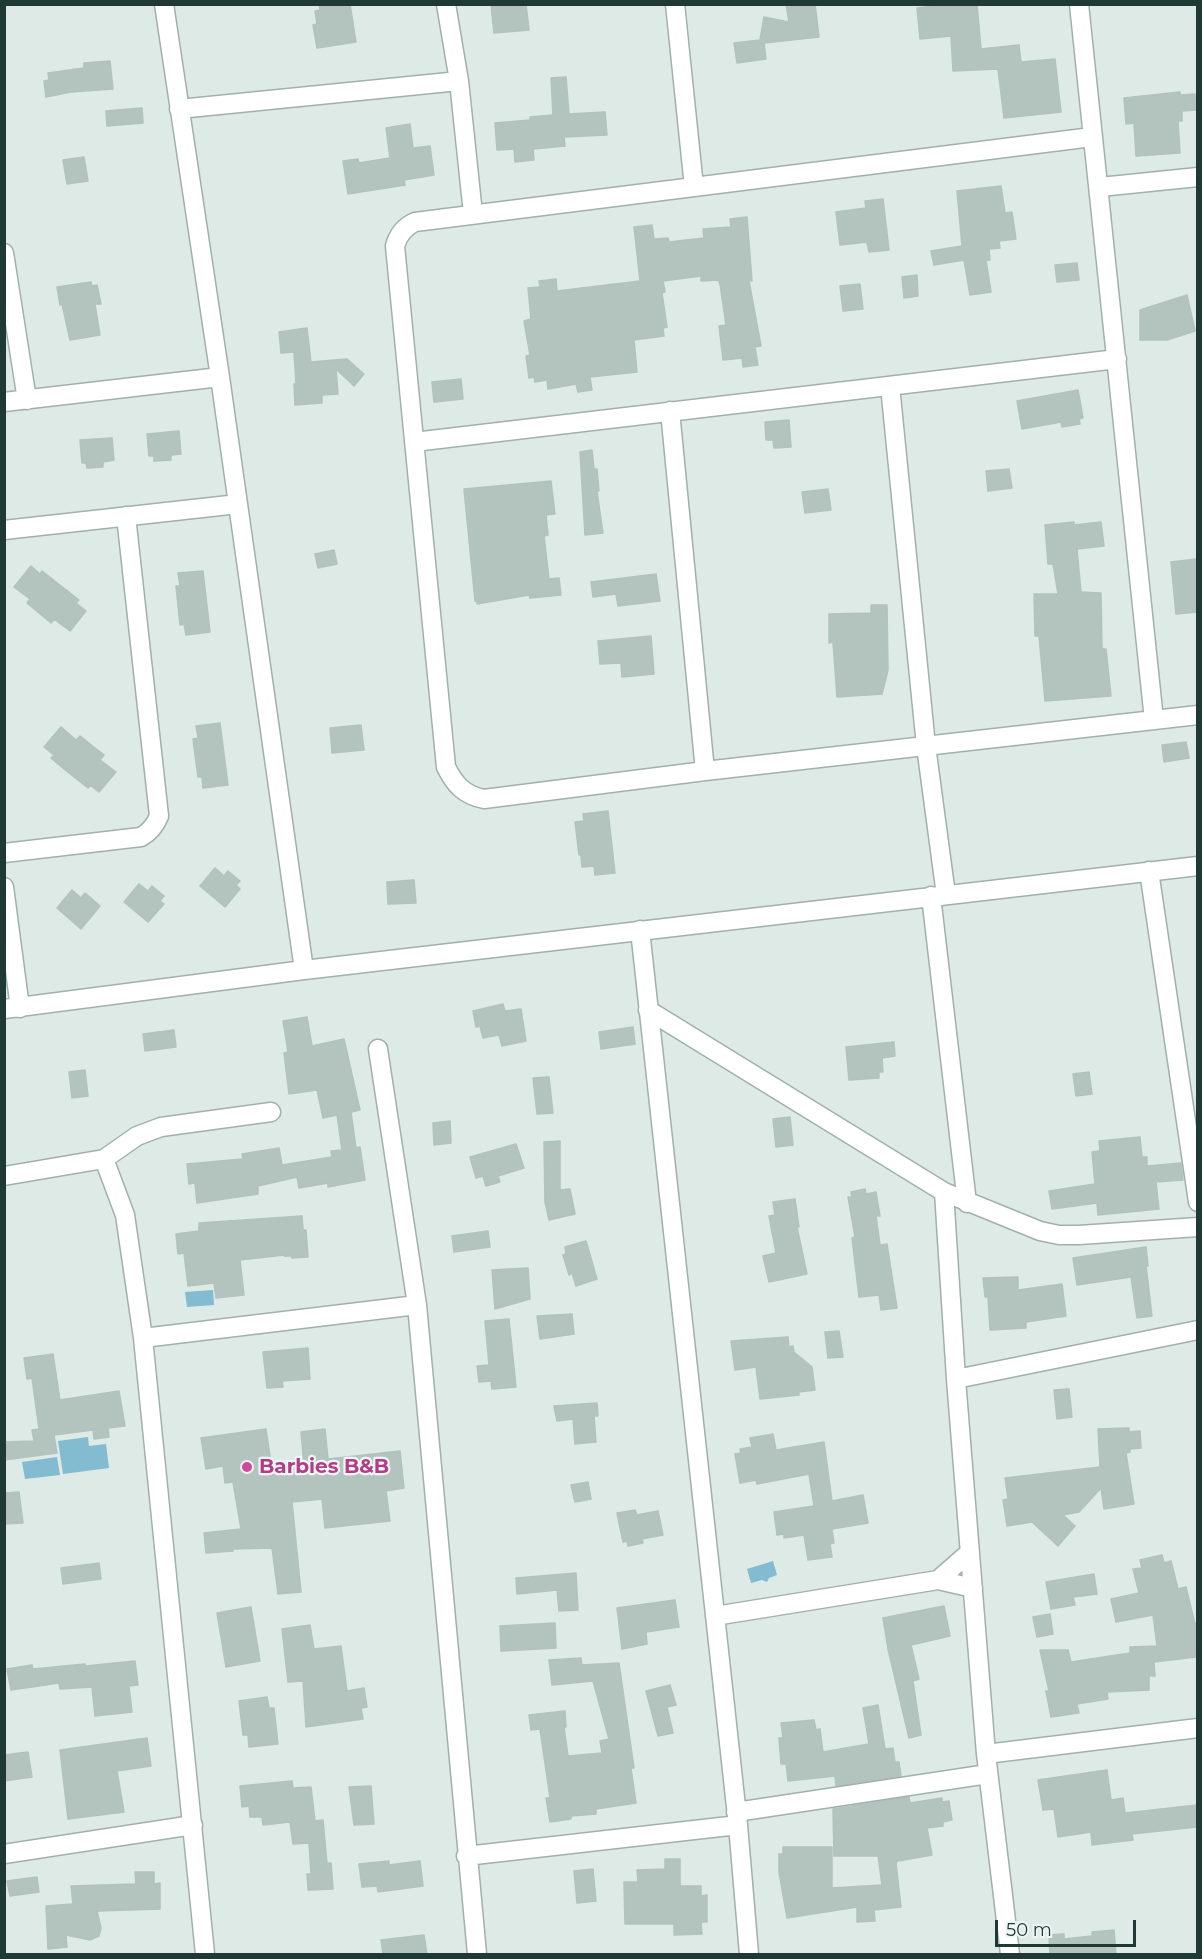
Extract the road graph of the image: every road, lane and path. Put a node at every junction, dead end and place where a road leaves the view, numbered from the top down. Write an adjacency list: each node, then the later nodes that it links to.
1 (164, 4): 6 (street)
2 (446, 4): 5 (street)
3 (675, 4): 9 (street)
4 (1079, 4): 7 (street)
5 (459, 81): 6 (street); 11 (street)
6 (179, 109): 14 (street)
7 (1092, 137): 9 (street); 10 (street)
8 (1197, 177): 10 (street)
9 (694, 187): 11 (street)
10 (1100, 187): 13 (street)
11 (473, 214): 19 (street)
12 (4, 254): 16 (street)
13 (1117, 359): 15 (street); 24 (street)
14 (220, 377): 16 (street); 20 (street)
15 (890, 386): 18 (street); 25 (street)
16 (27, 400): 17 (street)
17 (4, 402)
18 (670, 411): 19 (street); 26 (street)
19 (414, 442): 26 (street)
20 (238, 504): 21 (street); 33 (street)
21 (126, 516): 22 (street); 27 (street)
22 (4, 530)
23 (1197, 715): 24 (street)
24 (1154, 720): 25 (street)
25 (926, 746): 26 (street); 31 (street)
26 (705, 771)
27 (4, 853)
28 (1197, 866): 29 (street)
29 (1149, 871): 31 (street); 41 (street)
30 (4, 887): 34 (street)
31 (938, 896): 32 (street); 42 (street)
32 (640, 930): 33 (street); 35 (street)
33 (304, 970): 34 (street)
34 (12, 1008)
35 (648, 1010): 40 (street); 51 (street)
36 (378, 1049): 44 (street)
37 (271, 1112): 38 (street)
38 (104, 1159): 39 (street); 46 (street)
39 (4, 1176)
40 (944, 1192): 42 (street); 47 (street)
41 (1197, 1202)
42 (967, 1203): 43 (street)
43 (1197, 1227)
44 (417, 1305): 46 (street); 58 (street)
45 (1197, 1330): 47 (street)
46 (143, 1338): 56 (street)
47 (956, 1379): 48 (street)
48 (970, 1552): 49 (street); 50 (street)
49 (938, 1580): 50 (street); 51 (street)
50 (973, 1588): 53 (street)
51 (715, 1616): 55 (street)
52 (1197, 1728): 53 (street)
53 (986, 1754): 54 (street)
54 (988, 1774): 55 (street); 62 (street)
55 (737, 1818): 58 (street); 61 (street)
56 (193, 1825): 57 (street); 59 (street)
57 (4, 1854)
58 (466, 1856): 60 (street)
59 (205, 1954)
60 (477, 1954)
61 (749, 1954)
62 (1010, 1954)

